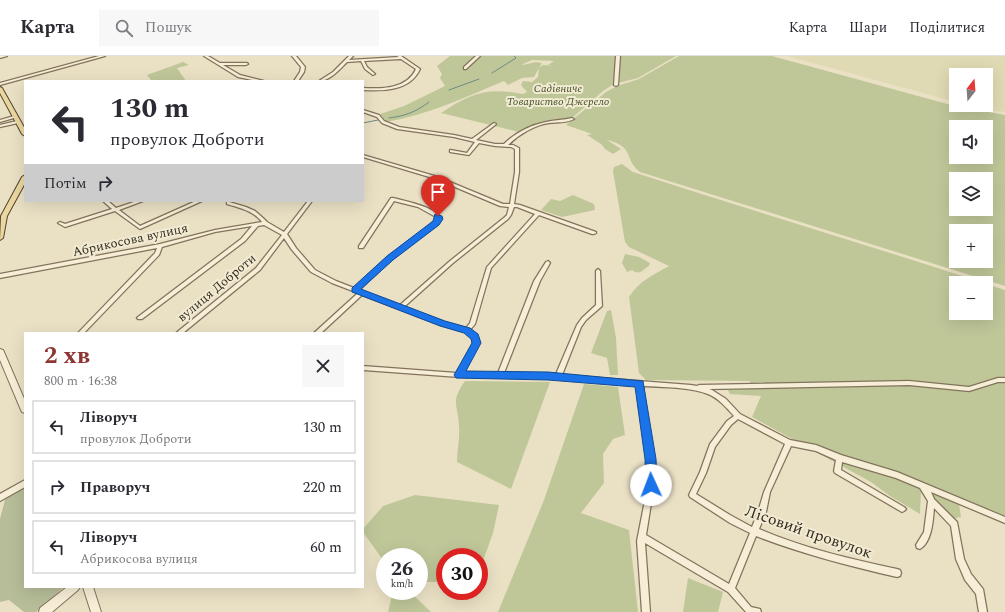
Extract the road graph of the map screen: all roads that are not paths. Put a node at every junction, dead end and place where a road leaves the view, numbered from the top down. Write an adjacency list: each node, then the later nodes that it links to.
1 (5, 56): 8 (street)
2 (104, 56): 19 (street)
3 (206, 56): 12 (street)
4 (294, 56): 17 (street)
5 (351, 56): 10 (street)
6 (478, 56): 14 (street)
7 (618, 56): 20 (street)
8 (0, 57)
9 (401, 57): 11 (street); 22 (street)
10 (347, 61): 11 (street); 18 (street)
11 (362, 61): 15 (street)
12 (220, 64): 13 (street); 16 (street)
13 (246, 64)
14 (465, 68)
15 (373, 74)
16 (258, 80)
17 (297, 80)
18 (323, 80)
19 (0, 84)
20 (616, 84)
21 (0, 88): 24 (main road)
22 (364, 89)
23 (364, 111): 30 (street)
24 (16, 119): 26 (street); 28 (street); 29 (main road)
25 (572, 119): 31 (street)
26 (0, 122)
27 (494, 124): 30 (street)
28 (0, 126)
29 (24, 132)
30 (475, 141): 31 (street); 32 (street)
31 (506, 145): 40 (street)
32 (451, 151)
33 (364, 156): 40 (street)
34 (24, 179): 43 (main road)
35 (106, 202): 41 (street)
36 (138, 202): 41 (street)
37 (198, 202): 41 (street)
38 (309, 202): 48 (street, вулиця Доброти)
39 (229, 203): 45 (street)
40 (510, 206): 42 (street); 57 (street)
41 (117, 209): 44 (street)
42 (538, 213): 47 (street); 59 (street)
43 (2, 217): 49 (main road)
44 (60, 223)
45 (265, 223): 46 (street, Абрикосова вулиця); 48 (street)
46 (257, 224): 50 (street, Абрикосова вулиця); 58 (street)
47 (594, 233)
48 (285, 235): 55 (street); 61 (street, вулиця Доброти)
49 (0, 238)
50 (160, 246): 54 (street, Абрикосова вулиця); 60 (street)
51 (361, 247): 55 (street)
52 (548, 263): 66 (street)
53 (598, 271): 67 (street)
54 (0, 276)
55 (355, 290): 56 (street)
56 (362, 293): 57 (street); 62 (street)
57 (401, 307): 59 (street)
58 (140, 318)
59 (466, 330): 65 (street)
60 (82, 332)
61 (180, 332)
62 (318, 332)
63 (0, 352): 71 (street)
64 (364, 368): 65 (street)
65 (459, 375): 66 (street)
66 (500, 375): 67 (street)
67 (558, 377): 69 (street)
68 (1005, 380): 70 (street)
69 (640, 383): 70 (street); 82 (street)
70 (691, 387): 72 (street)
71 (24, 408)
72 (738, 416): 73 (street); 81 (street, Лісовий провулок)
73 (789, 443): 74 (street); 81 (street)
74 (840, 458): 76 (street); 79 (street)
75 (24, 484): 77 (street)
76 (923, 486): 78 (street); 80 (street)
77 (0, 498)
78 (932, 501): 83 (street); 92 (street)
79 (902, 509)
80 (1005, 520)
81 (755, 530): 84 (street, Лісовий провулок); 87 (street)
82 (642, 537): 87 (street); 90 (street)
83 (920, 545)
84 (897, 573)
85 (74, 588): 88 (street)
86 (88, 588): 89 (street)
87 (731, 589): 91 (street)
88 (44, 612)
89 (96, 612)
90 (646, 612)
91 (757, 612)
92 (983, 612)

